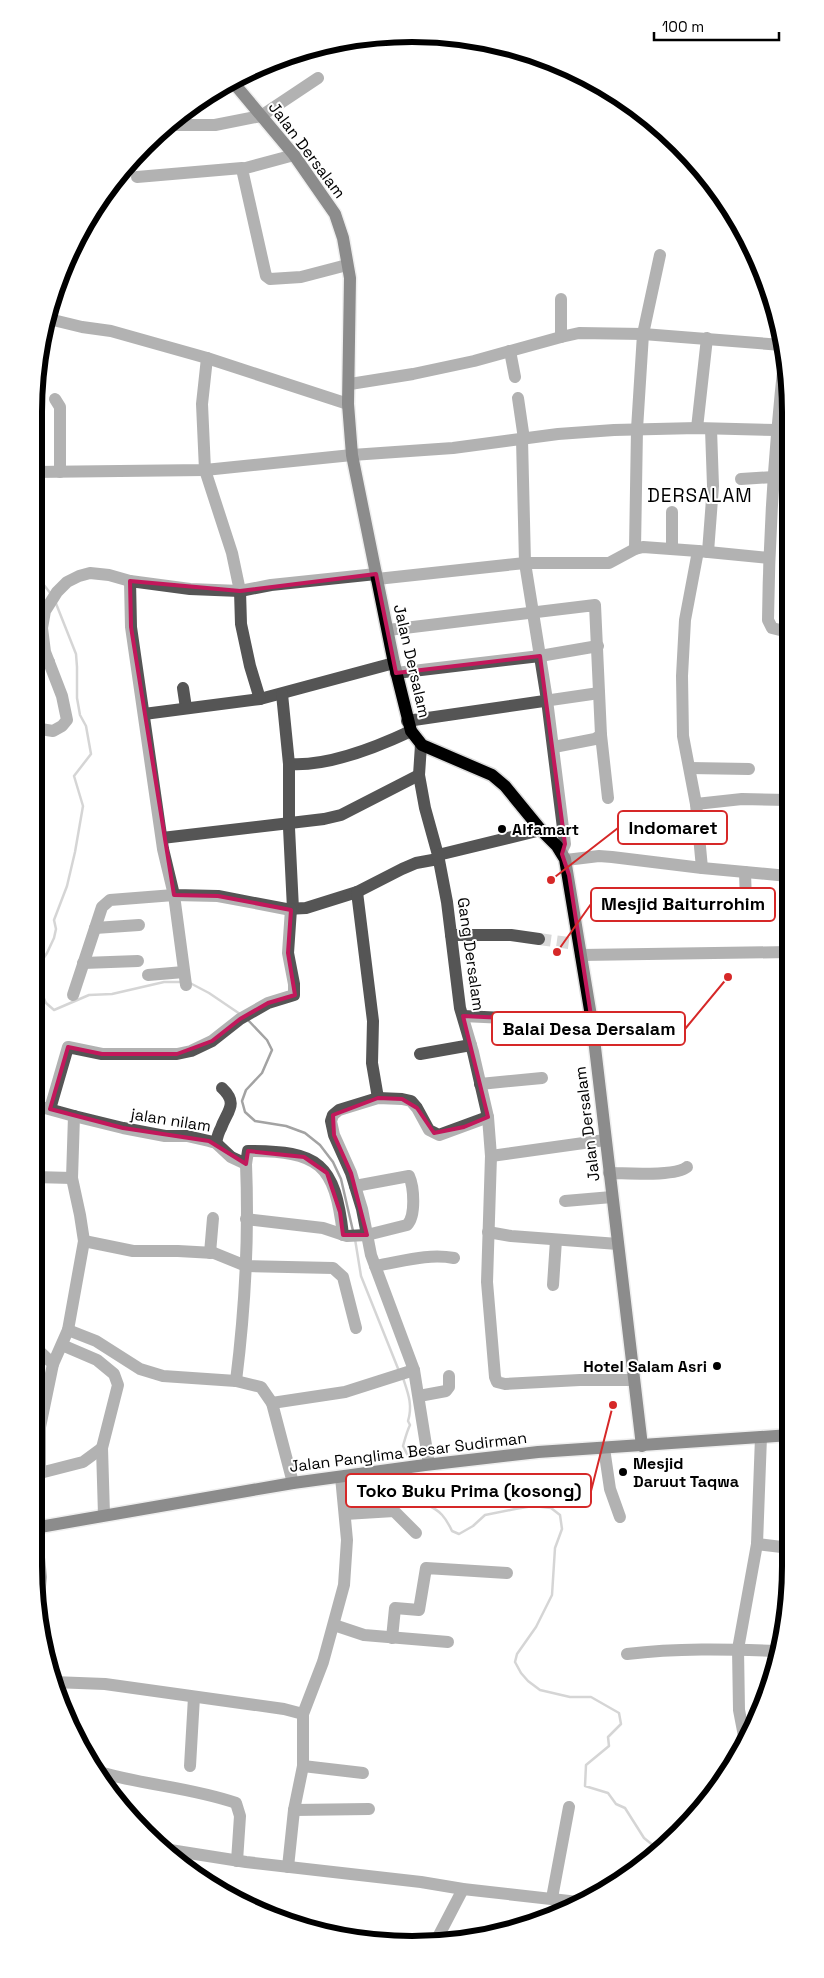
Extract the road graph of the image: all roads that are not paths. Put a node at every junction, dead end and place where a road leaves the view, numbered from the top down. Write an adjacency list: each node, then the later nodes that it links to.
1 (318, 78): 3 (street)
2 (237, 87): 3 (main road, Jalan Dersalam)
3 (261, 116): 4 (street); 5 (main road, Jalan Dersalam)
4 (178, 126)
5 (294, 155): 6 (street); 9 (main road, Jalan Dersalam)
6 (242, 168): 7 (street); 9 (street)
7 (137, 177)
8 (660, 255): 12 (street)
9 (347, 265): 19 (main road, Jalan Dersalam)
10 (561, 299): 13 (street)
11 (54, 320): 17 (street)
12 (644, 334): 13 (street); 14 (street); 26 (street)
13 (561, 336): 16 (street)
14 (707, 338): 15 (street); 24 (street)
15 (775, 344)
16 (510, 351): 18 (street); 19 (street)
17 (207, 358): 23 (street); 30 (street)
18 (516, 377)
19 (350, 384): 23 (main road, Jalan Dersalam)
20 (781, 385): 27 (street)
21 (518, 398): 28 (street)
22 (55, 399): 32 (street)
23 (348, 404): 29 (main road, Jalan Dersalam)
24 (697, 428): 25 (street); 26 (street)
25 (711, 429): 27 (street); 38 (street)
26 (636, 430): 28 (street); 36 (street)
27 (776, 430): 33 (street)
28 (523, 439): 29 (street); 40 (street)
29 (352, 455): 30 (street); 41 (main road, Jalan Dersalam)
30 (205, 470): 32 (street); 43 (street)
31 (42, 472): 32 (street)
32 (60, 472)
33 (774, 477): 34 (street); 39 (street)
34 (741, 479)
35 (672, 512): 37 (street)
36 (635, 549): 37 (street); 40 (street)
37 (672, 549): 38 (street)
38 (703, 551): 39 (street); 65 (street)
39 (769, 558): 46 (street)
40 (525, 563): 41 (street); 44 (street)
41 (377, 576): 43 (street); 45 (main road, Jalan Dersalam)
42 (130, 581): 43 (street); 50 (street); 58 (street)
43 (240, 591): 55 (street)
44 (533, 612): 45 (street); 47 (street); 48 (street)
45 (388, 630): 51 (main road, Jalan Dersalam)
46 (782, 630)
47 (598, 646): 48 (street); 53 (street)
48 (540, 656): 51 (street); 56 (street)
49 (42, 662): 50 (street)
50 (49, 662): 60 (street)
51 (395, 668): 54 (street); 59 (main road, Jalan Dersalam)
52 (183, 688): 57 (street)
53 (599, 693): 56 (street); 61 (street)
54 (282, 694): 55 (street); 64 (street)
55 (260, 699): 57 (street)
56 (547, 700): 59 (street); 63 (street)
57 (186, 708): 58 (street)
58 (144, 714): 73 (street)
59 (409, 726): 62 (main road, Jalan Dersalam); 64 (street)
60 (42, 729)
61 (601, 735): 63 (street); 68 (street)
62 (422, 745): 67 (street, Gang Dersalam); 72 (main road, Jalan Dersalam)
63 (554, 747): 74 (street)
64 (289, 764): 71 (street)
65 (690, 768): 66 (street); 70 (street)
66 (749, 770)
67 (418, 775): 71 (street); 75 (street, Gang Dersalam)
68 (608, 798)
69 (782, 800): 70 (street)
70 (696, 804): 76 (street)
71 (289, 824): 73 (street); 82 (street)
72 (541, 830): 74 (main road, Jalan Dersalam); 75 (street)
73 (162, 838): 80 (street)
74 (563, 856): 76 (street); 87 (main road, Jalan Dersalam)
75 (438, 857): 79 (street); 85 (street, Gang Dersalam)
76 (702, 868): 77 (street)
77 (745, 872): 78 (street); 81 (street)
78 (782, 875)
79 (357, 892): 82 (street); 100 (street)
80 (174, 895): 82 (street); 84 (street); 91 (street)
81 (746, 903)
82 (292, 909): 102 (street)
83 (140, 925): 84 (street)
84 (95, 928): 90 (street)
85 (451, 935): 86 (street); 93 (street, Gang Dersalam)
86 (540, 939)
87 (579, 948): 88 (street); 94 (main road, Jalan Dersalam)
88 (782, 952)
89 (138, 961): 90 (street)
90 (83, 963): 92 (street)
91 (148, 974)
92 (73, 995)
93 (463, 1016): 94 (street); 95 (street, Gang Dersalam)
94 (592, 1022): 105 (main road, Jalan Dersalam)
95 (471, 1045): 96 (street); 98 (street, Gang Dersalam)
96 (420, 1054)
97 (542, 1078): 98 (street)
98 (480, 1084): 104 (street, Gang Dersalam)
99 (222, 1088): 106 (street)
100 (378, 1098): 104 (street); 113 (street)
101 (42, 1107): 102 (street, jalan nilam)
102 (50, 1109): 103 (street, jalan nilam)
103 (74, 1116): 106 (street, jalan nilam); 112 (street)
104 (488, 1118): 107 (street, Gang Dersalam)
105 (606, 1140): 107 (street); 110 (main road, Jalan Dersalam)
106 (216, 1143): 108 (street, jalan nilam)
107 (491, 1156): 118 (street, Gang Dersalam)
108 (246, 1164): 117 (street); 119 (street)
109 (687, 1168): 110 (street)
110 (609, 1172): 114 (main road, Jalan Dersalam)
111 (42, 1177): 112 (street)
112 (72, 1178): 121 (street)
113 (355, 1186): 119 (street); 119 (street)
114 (612, 1197): 115 (street); 122 (main road, Jalan Dersalam)
115 (564, 1201)
116 (213, 1218): 123 (street)
117 (246, 1219): 119 (street); 125 (street)
118 (488, 1232): 120 (street); 136 (street, Gang Dersalam)
119 (354, 1235): 126 (street)
120 (556, 1240): 122 (street); 127 (street)
121 (84, 1241): 123 (street); 129 (street)
122 (618, 1244): 136 (main road, Jalan Dersalam)
123 (210, 1253): 125 (street)
124 (454, 1258): 126 (street)
125 (246, 1266): 128 (street); 137 (street)
126 (375, 1266): 134 (street)
127 (552, 1285)
128 (356, 1328)
129 (68, 1330): 130 (street); 133 (street)
130 (62, 1345): 132 (street); 138 (street)
131 (42, 1354): 132 (street)
132 (53, 1364): 141 (street)
133 (132, 1364): 137 (street); 138 (street)
134 (409, 1372): 139 (street); 140 (street)
135 (449, 1376): 139 (street)
136 (634, 1380): 144 (main road, Jalan Dersalam)
137 (236, 1381): 140 (street)
138 (118, 1384): 145 (street)
139 (419, 1396): 147 (street)
140 (272, 1403): 150 (street)
141 (42, 1417)
142 (782, 1435): 143 (main road, Jalan Panglima Besar Sudirman)
143 (761, 1436): 144 (main road, Jalan Panglima Besar Sudirman); 156 (street)
144 (642, 1446): 146 (main road, Jalan Panglima Besar Sudirman)
145 (102, 1448): 148 (street); 152 (street)
146 (604, 1448): 147 (main road, Jalan Panglima Besar Sudirman); 153 (street)
147 (427, 1464): 149 (main road, Jalan Panglima Besar Sudirman)
148 (42, 1472)
149 (341, 1477): 150 (main road, Jalan Panglima Besar Sudirman); 151 (street)
150 (293, 1483): 152 (main road, Jalan Panglima Besar Sudirman)
151 (345, 1514): 155 (street); 159 (street)
152 (104, 1515): 154 (main road, Jalan Panglima Besar Sudirman)
153 (620, 1517)
154 (42, 1527)
155 (416, 1533)
156 (757, 1544): 157 (street); 162 (street)
157 (782, 1547)
158 (508, 1573): 160 (street)
159 (334, 1625): 160 (street); 167 (street)
160 (392, 1638): 161 (street)
161 (448, 1642)
162 (738, 1649): 163 (street); 164 (street); 168 (street)
163 (771, 1651)
164 (627, 1654)
165 (61, 1682): 166 (street)
166 (194, 1697): 167 (street); 169 (street)
167 (303, 1714): 170 (street)
168 (745, 1725)
169 (190, 1766)
170 (303, 1766): 171 (street); 175 (street)
171 (363, 1773)
172 (107, 1774): 177 (street)
173 (568, 1807): 180 (street)
174 (369, 1809): 175 (street)
175 (294, 1810): 178 (street)
176 (177, 1851): 177 (street)
177 (237, 1861): 178 (street)
178 (288, 1867): 179 (street)
179 (463, 1889): 180 (street); 182 (street)
180 (552, 1898): 181 (street)
181 (568, 1900)
182 (440, 1935)

